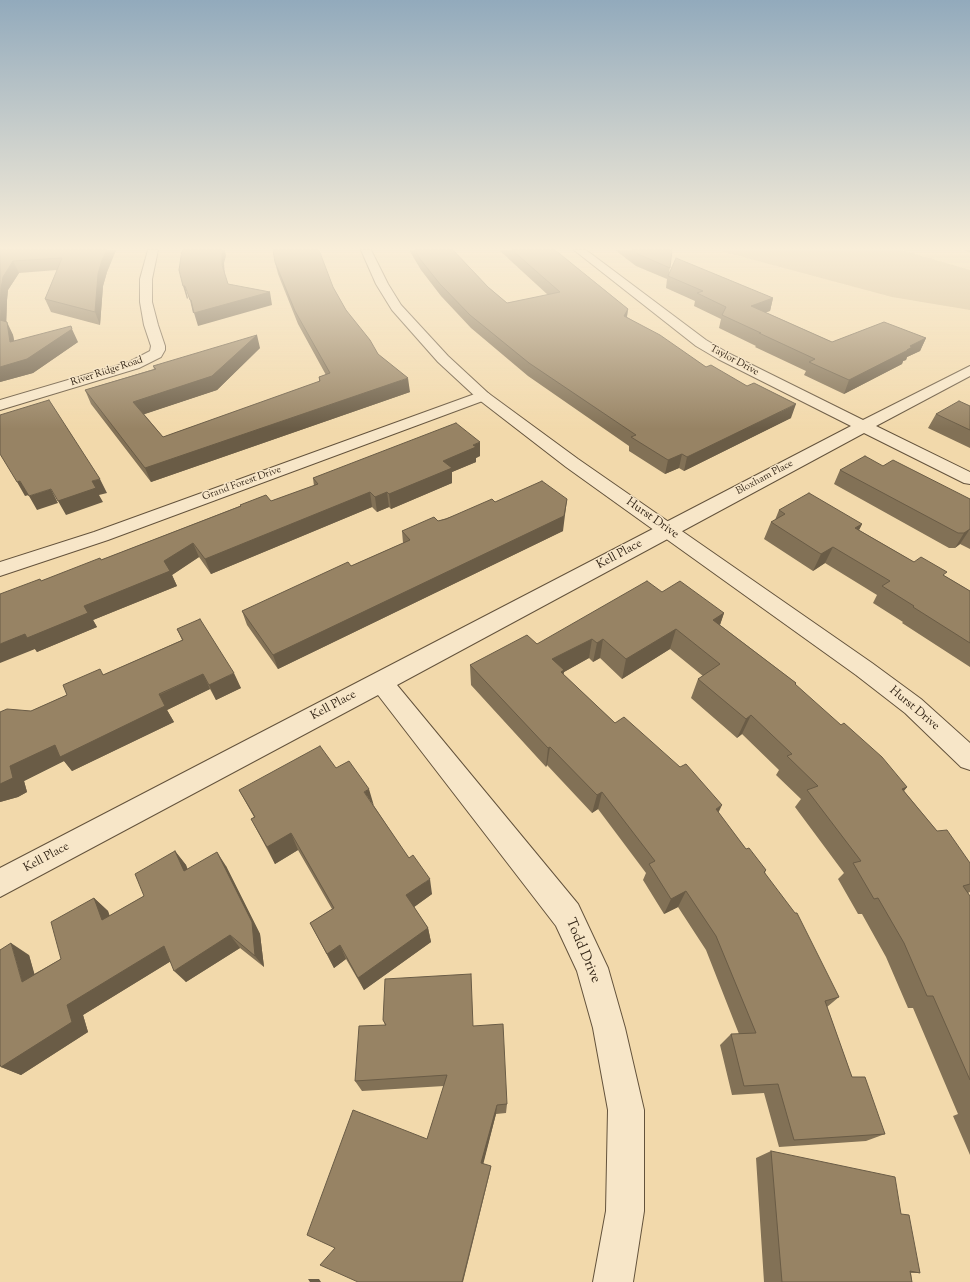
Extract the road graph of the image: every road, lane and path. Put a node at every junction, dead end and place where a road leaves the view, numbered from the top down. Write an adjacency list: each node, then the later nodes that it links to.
1 (148, 310): 6 (street, River Ridge Road)
2 (399, 310): 5 (street, Hurst Drive)
3 (657, 310): 7 (street, Taylor Drive)
4 (970, 370): 7 (street, Bloxham Place)
5 (483, 396): 9 (street, Hurst Drive); 10 (street, Grand Forest Drive)
6 (0, 405)
7 (862, 426): 8 (street); 9 (street, Bloxham Place)
8 (970, 479)
9 (668, 530): 11 (street, Kell Place); 12 (street, Hurst Drive)
10 (0, 569)
11 (380, 681): 13 (street, Kell Place); 14 (street, Todd Drive)
12 (970, 759)
13 (0, 883)
14 (613, 1282)

